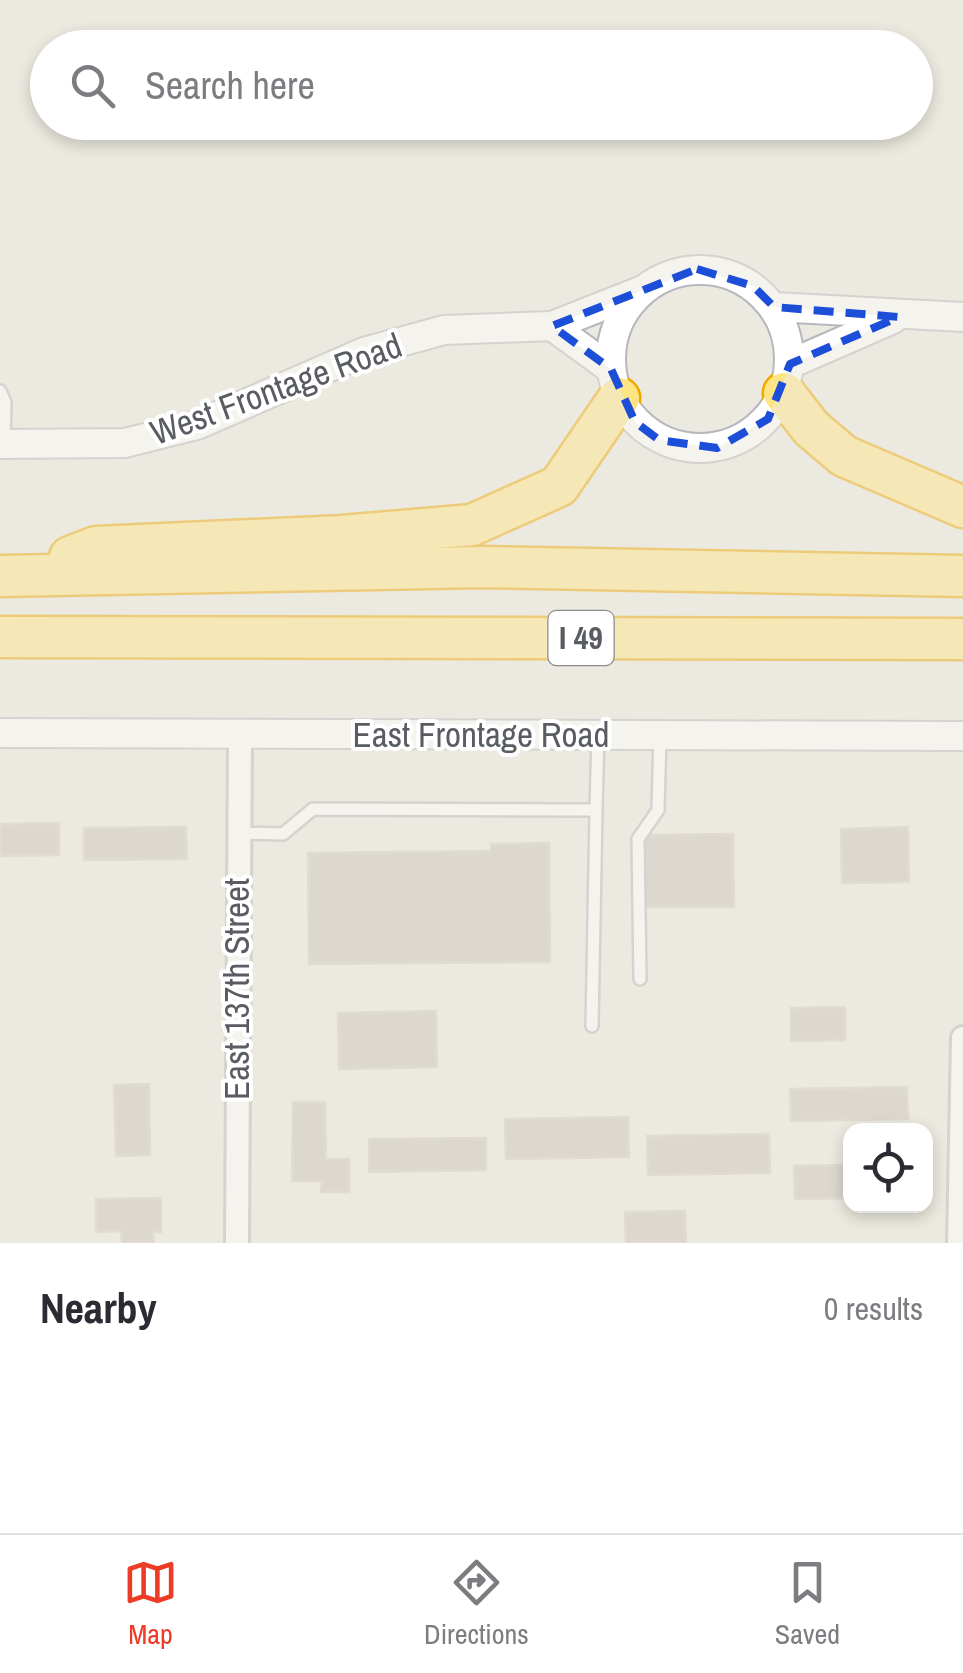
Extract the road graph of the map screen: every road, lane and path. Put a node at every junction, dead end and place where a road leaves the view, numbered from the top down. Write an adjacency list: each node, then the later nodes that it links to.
1 (642, 290): 2 (street); 5 (street, West Frontage Road); 7 (street)
2 (774, 307): 3 (street); 6 (street)
3 (898, 317): 4 (street); 6 (street)
4 (963, 317)
5 (552, 326): 7 (street); 9 (street, West Frontage Road)
6 (787, 379): 7 (street); 10 (highway)
7 (615, 383): 11 (highway)
8 (0, 391): 9 (lane)
9 (2, 444)
10 (963, 508)
11 (9, 576): 12 (highway, I 49)
12 (963, 576)
13 (0, 636): 14 (highway, I 49)
14 (963, 638)
15 (0, 733): 16 (street, East Frontage Road)
16 (240, 735): 17 (street, East Frontage Road); 21 (street, East 137th Street)
17 (598, 735): 18 (street, East Frontage Road); 20 (lane)
18 (660, 735): 19 (street, East Frontage Road); 22 (lane)
19 (963, 736)
20 (596, 810): 21 (lane); 23 (lane)
21 (237, 833): 25 (street, East 137th Street)
22 (640, 979)
23 (592, 1026)
24 (963, 1038): 26 (street)
25 (237, 1243)
26 (959, 1243)

